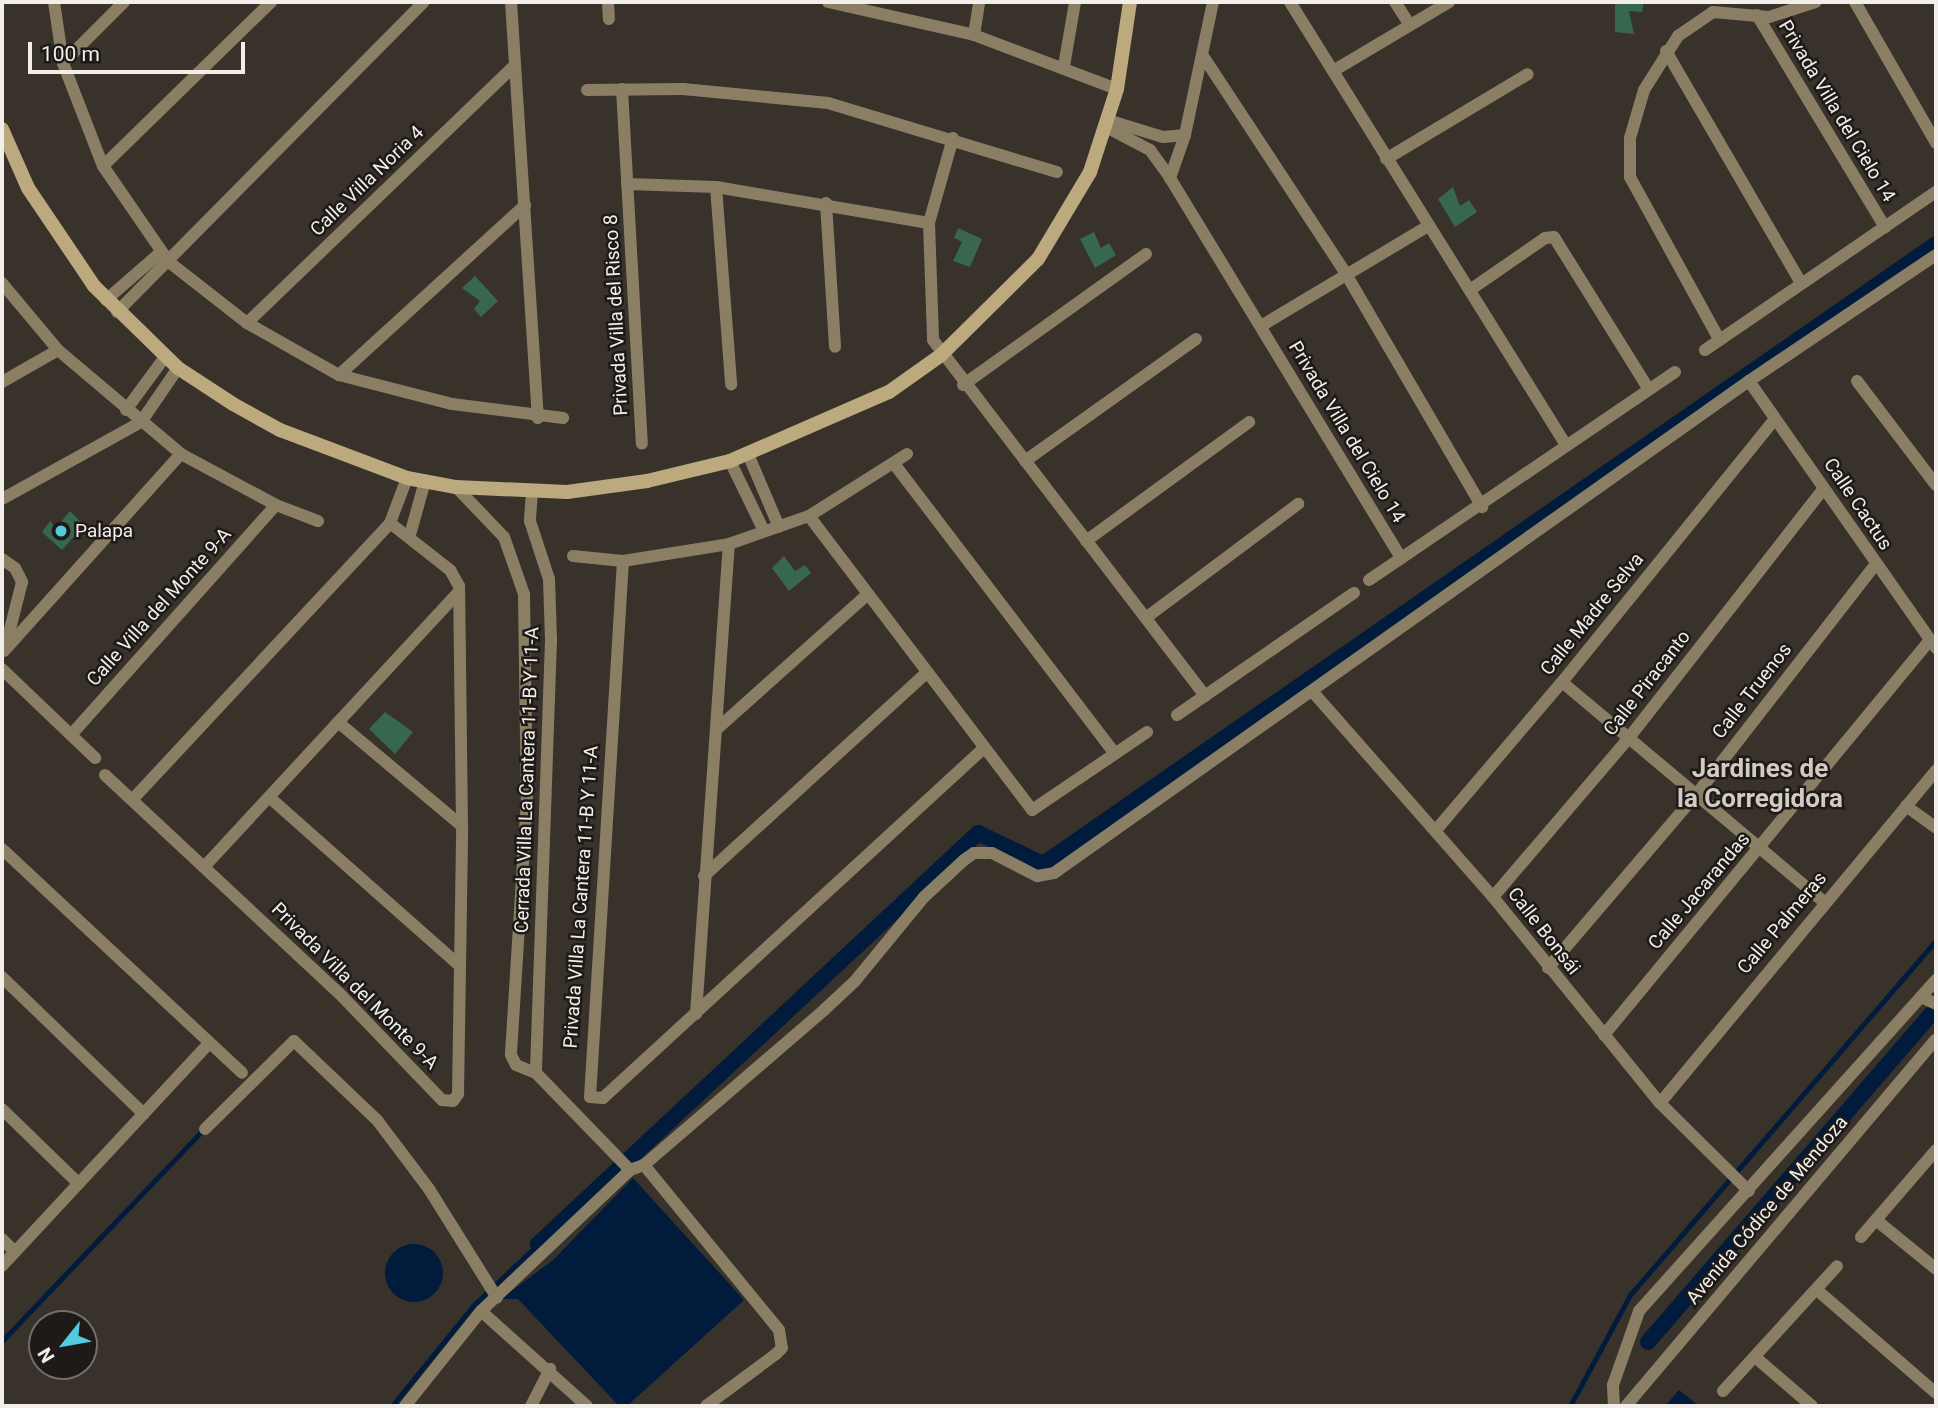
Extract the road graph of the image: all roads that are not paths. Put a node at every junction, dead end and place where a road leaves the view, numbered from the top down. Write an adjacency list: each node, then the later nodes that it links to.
1 (54, 2): 24 (street)
2 (124, 2): 24 (street)
3 (271, 2): 39 (street)
4 (424, 2): 52 (street)
5 (511, 2): 25 (street)
6 (608, 2): 19 (street)
7 (828, 2): 17 (street)
8 (979, 2): 21 (street)
9 (1075, 2): 26 (street)
10 (1130, 2): 29 (street)
11 (1213, 2): 23 (street)
12 (1290, 2): 27 (street)
13 (1395, 2): 20 (street)
14 (1449, 2): 20 (street)
15 (1816, 2): 18 (street, Privada Villa del Cielo 14)
16 (1855, 2): 37 (street)
17 (883, 7): 21 (street)
18 (1757, 15): 22 (street, Privada Villa del Cielo 14); 49 (street, Privada Villa del Cielo 14)
19 (609, 19)
20 (1410, 25): 27 (street)
21 (974, 34): 26 (street)
22 (1666, 51): 55 (street); 62 (street, Privada Villa del Cielo 14)
23 (1203, 56): 35 (street); 53 (street)
24 (63, 63): 39 (street)
25 (514, 66): 46 (street); 59 (street, Calle Villa Noria 4)
26 (1064, 66): 29 (street)
27 (1333, 71): 38 (street)
28 (1528, 74): 38 (street)
29 (1112, 88): 32 (street)
30 (622, 89): 31 (street); 36 (street); 42 (street, Privada Villa del Risco 8)
31 (587, 90)
32 (1107, 123): 34 (street); 66 (street)
33 (2, 129): 57 (street)
34 (1129, 131): 35 (street); 41 (street, Privada Villa del Cielo 14)
35 (1185, 135): 41 (street)
36 (953, 138): 40 (street); 47 (street)
37 (1936, 143)
38 (1385, 159): 48 (street)
39 (103, 166): 52 (street)
40 (1057, 172)
41 (1170, 178): 60 (street, Privada Villa del Cielo 14)
42 (628, 184): 43 (street); 83 (street, Privada Villa del Risco 8)
43 (716, 187): 45 (street); 74 (street)
44 (1936, 192): 49 (street, Privada Villa del Cielo 14)
45 (826, 203): 47 (street); 63 (street)
46 (525, 205): 70 (street); 78 (street)
47 (929, 223): 66 (street)
48 (1428, 226): 53 (street); 56 (street)
49 (1885, 227): 55 (street, Privada Villa del Cielo 14)
50 (1146, 254): 75 (street)
51 (1936, 255): 71 (street)
52 (165, 257): 57 (street); 58 (street); 59 (street)
53 (1346, 274): 60 (street); 100 (street)
54 (2, 283): 64 (street)
55 (1801, 283): 62 (street, Privada Villa del Cielo 14)
56 (1469, 290): 76 (street); 84 (street)
57 (106, 300): 58 (street)
58 (117, 312): 67 (street)
59 (247, 323): 70 (street)
60 (1261, 326): 110 (street, Privada Villa del Cielo 14)
61 (1196, 339): 89 (street)
62 (1719, 340): 65 (street, Privada Villa del Cielo 14)
63 (835, 347)
64 (58, 350): 73 (street); 77 (street)
65 (1705, 350)
66 (941, 355): 75 (street); 86 (street)
67 (165, 357): 69 (street); 77 (street)
68 (1675, 372): 76 (street)
69 (174, 374): 81 (street); 91 (street)
70 (339, 375): 78 (street)
71 (1749, 381): 80 (street, Calle Cactus); 124 (street)
72 (1857, 381): 93 (street)
73 (2, 382)
74 (731, 384)
75 (963, 385): 89 (street)
76 (1648, 388): 84 (street)
77 (126, 410): 81 (street)
78 (538, 418): 79 (street)
79 (563, 418)
80 (1774, 419): 95 (street, Calle Cactus); 123 (street, Calle Madre Selva)
81 (141, 422): 85 (street); 97 (street)
82 (1249, 422): 107 (street)
83 (642, 443)
84 (1566, 445): 100 (street)
85 (181, 454): 99 (street); 120 (street)
86 (748, 454): 88 (street); 104 (street)
87 (907, 454): 90 (street)
88 (730, 461): 96 (street); 105 (street)
89 (1025, 461): 107 (street)
90 (894, 465): 101 (street); 133 (street)
91 (407, 478): 92 (street); 103 (street)
92 (425, 481): 94 (street); 106 (street)
93 (1936, 485)
94 (456, 487): 96 (street); 146 (street, Cerrada Villa La Cantera 11-B Y 11-A)
95 (1824, 488): 113 (street, Calle Cactus); 131 (street, Calle Piracanto)
96 (532, 491): 147 (street, Cerrada Villa La Cantera 11-B Y 11-A)
97 (2, 499)
98 (1298, 504): 118 (street)
99 (276, 505): 102 (street); 130 (street, Calle Villa del Monte 9-A)
100 (1482, 507): 110 (street)
101 (809, 516): 104 (street); 117 (street)
102 (318, 521)
103 (390, 523): 106 (street, Privada Villa del Monte 9-A); 139 (street)
104 (779, 527): 105 (street)
105 (764, 531): 108 (street)
106 (410, 535): 115 (street, Privada Villa del Monte 9-A)
107 (1086, 541): 118 (street)
108 (729, 544): 112 (street); 128 (street)
109 (573, 556): 112 (street)
110 (1401, 558): 114 (street)
111 (2, 559): 120 (street)
112 (623, 561): 158 (street, Privada Villa La Cantera 11-B Y 11-A)
113 (1875, 565): 119 (street, Calle Cactus); 137 (street, Calle Truenos)
114 (1368, 580)
115 (459, 592): 127 (street); 141 (street, Privada Villa del Monte 9-A)
116 (1354, 593): 125 (street)
117 (867, 595): 122 (street); 128 (street)
118 (1147, 617): 125 (street)
119 (1933, 644): 144 (street, Calle Jacarandas)
120 (3, 655)
121 (2, 669): 130 (street)
122 (926, 673): 132 (street); 149 (street)
123 (1562, 682): 131 (street); 143 (street, Calle Madre Selva)
124 (1312, 691): 143 (street, Calle Bonsái); 169 (street)
125 (1205, 696): 126 (street)
126 (1177, 715)
127 (338, 722): 138 (street); 141 (street)
128 (718, 728): 149 (street)
129 (1147, 732): 133 (street)
130 (71, 735): 134 (street)
131 (1628, 739): 137 (street); 150 (street, Calle Piracanto)
132 (984, 748): 133 (street); 158 (street, Privada Villa La Cantera 11-B Y 11-A)
133 (1115, 754)
134 (95, 758)
135 (1936, 770): 140 (street, Calle Palmeras)
136 (106, 775): 139 (street, Privada Villa del Monte 9-A)
137 (1696, 795): 144 (street); 153 (street, Calle Truenos)
138 (269, 797): 148 (street); 152 (street)
139 (132, 800): 148 (street, Privada Villa del Monte 9-A)
140 (1906, 806): 142 (street); 151 (street, Calle Palmeras)
141 (462, 826): 152 (street, Privada Villa del Monte 9-A)
142 (1936, 828)
143 (1436, 830): 150 (street, Calle Bonsái)
144 (1760, 848): 151 (street); 159 (street, Calle Jacarandas)
145 (2, 849): 161 (street)
146 (524, 851): 147 (street); 163 (street, Cerrada Villa La Cantera 11-B Y 11-A)
147 (545, 853): 163 (street, Cerrada Villa La Cantera 11-B Y 11-A)
148 (204, 867): 152 (street, Privada Villa del Monte 9-A)
149 (704, 876): 158 (street)
150 (1493, 897): 153 (street, Calle Bonsái)
151 (1824, 902): 164 (street, Calle Palmeras)
152 (460, 965)
153 (1548, 968): 159 (street, Calle Bonsái)
154 (2, 977): 166 (street)
155 (1936, 980): 156 (street)
156 (1921, 997): 157 (street); 172 (street)
157 (1936, 1004)
158 (696, 1014)
159 (1604, 1035): 164 (street, Calle Bonsái)
160 (1936, 1040): 192 (street, Avenida Códice de Mendoza)
161 (209, 1043): 162 (street); 166 (street)
162 (242, 1073)
163 (536, 1073): 170 (street, Cerrada Villa La Cantera 11-B Y 11-A)
164 (1660, 1102): 172 (street, Calle Bonsái)
165 (2, 1109): 171 (street)
166 (144, 1114): 171 (street)
167 (205, 1129): 181 (street)
168 (1936, 1150): 173 (street)
169 (644, 1166): 170 (street); 190 (street)
170 (630, 1170): 181 (street)
171 (79, 1184): 176 (street)
172 (1749, 1191): 191 (street)
173 (1876, 1220): 174 (street); 179 (street)
174 (1861, 1237)
175 (2, 1240): 176 (street)
176 (15, 1252): 177 (street)
177 (2, 1266)
178 (1837, 1266): 180 (street)
179 (1936, 1269)
180 (1817, 1290): 183 (street); 186 (street)
181 (497, 1298): 182 (street)
182 (481, 1311): 184 (street); 187 (street)
183 (1755, 1357): 185 (street); 193 (street)
184 (550, 1369): 188 (street); 189 (street)
185 (1723, 1391)
186 (1936, 1393)
187 (405, 1406)
188 (531, 1406)
189 (587, 1406)
190 (706, 1406)
191 (1614, 1406)
192 (1626, 1406)
193 (1812, 1406)

